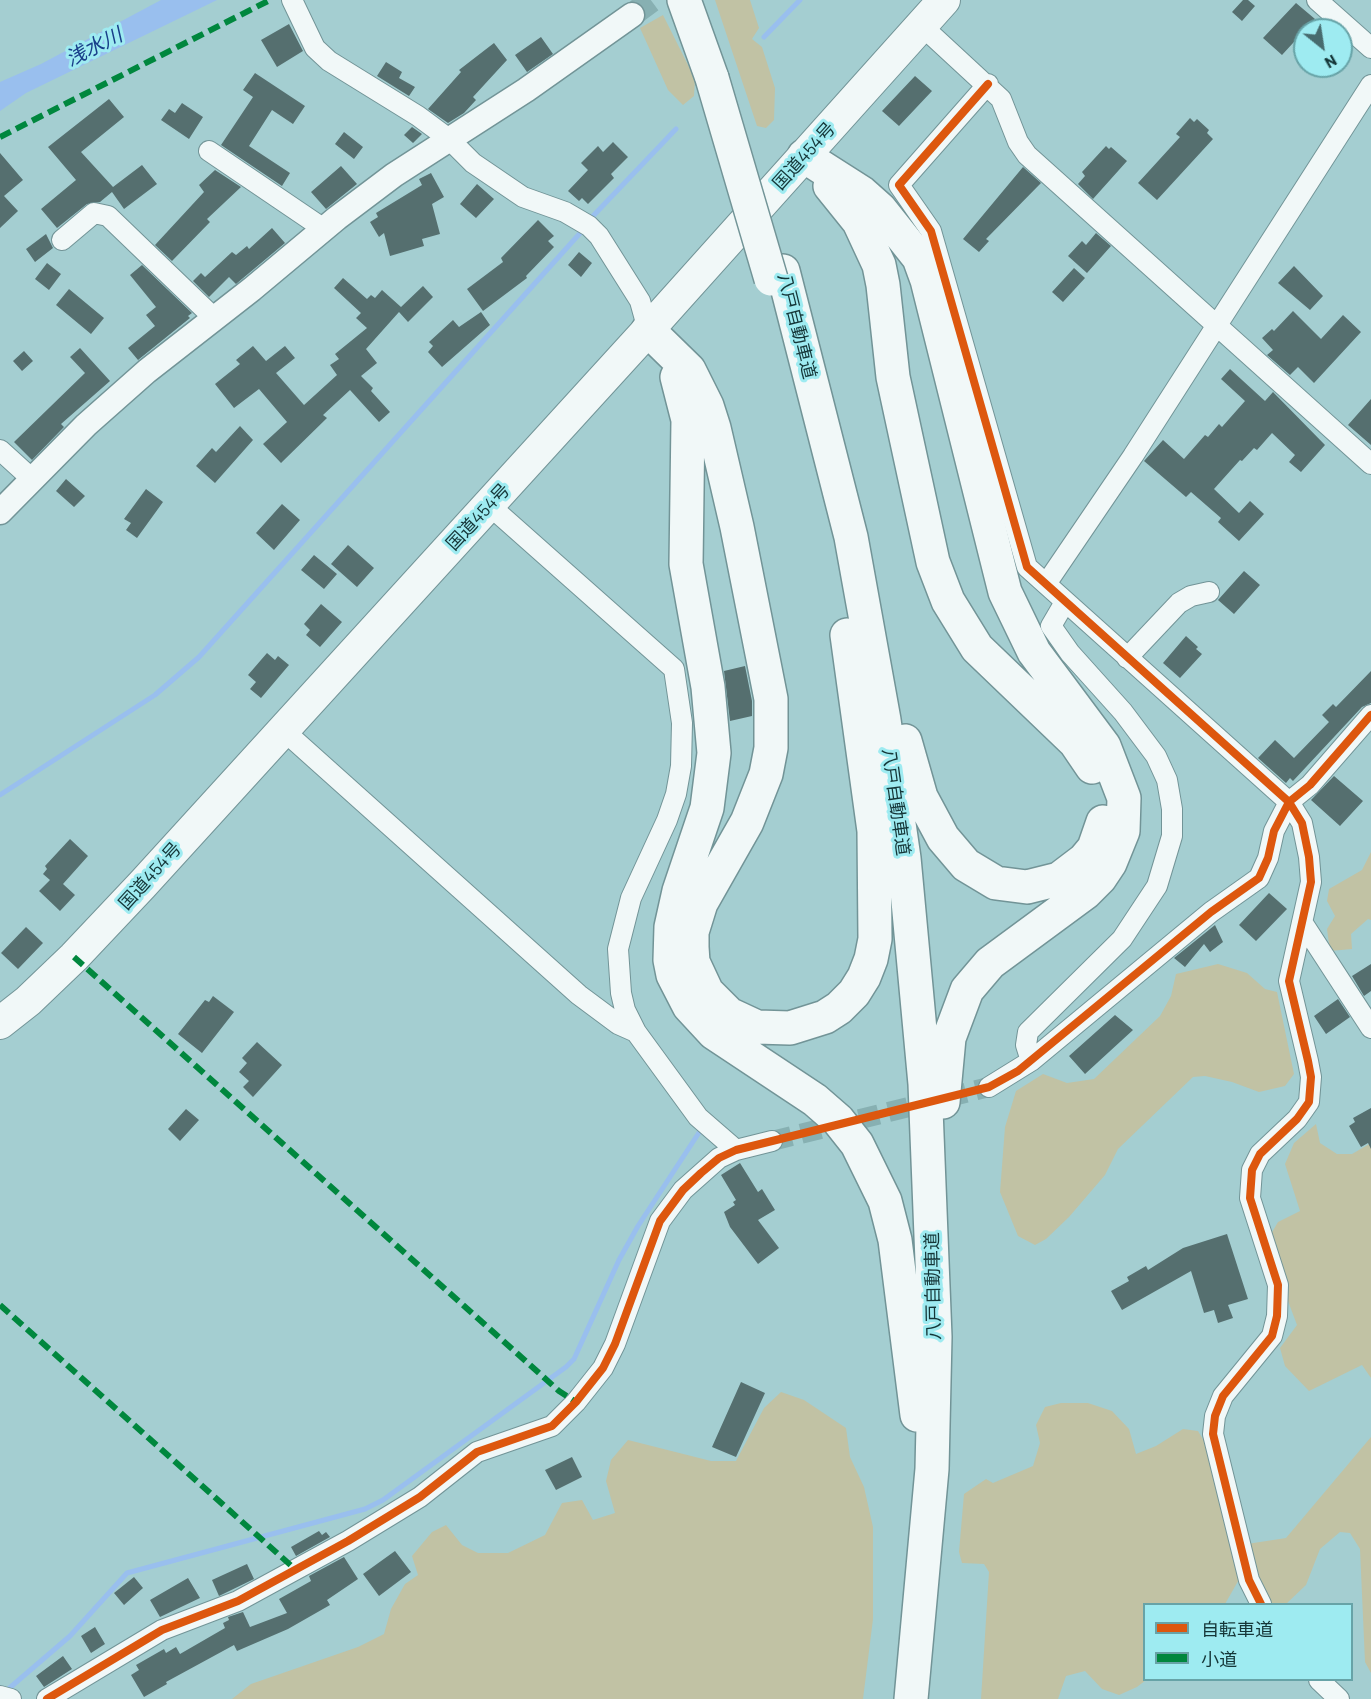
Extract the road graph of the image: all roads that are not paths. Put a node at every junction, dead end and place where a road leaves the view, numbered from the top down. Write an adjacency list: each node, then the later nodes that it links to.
1 (292, 0): 12 (street)
2 (684, 0): 9 (highway, 八戸自動車道)
3 (700, 0): 9 (highway, 八戸自動車道)
4 (944, 0): 7 (highway, 国道454号)
5 (1317, 0): 8 (street)
6 (632, 15): 12 (street)
7 (922, 26): 10 (street); 14 (highway, 国道454号)
8 (1371, 48)
9 (718, 76): 17 (highway, 八戸自動車道)
10 (988, 84): 19 (street); 28 (street)
11 (1371, 85): 19 (street)
12 (449, 139): 15 (street); 20 (street)
13 (209, 151): 15 (street)
14 (804, 156): 20 (highway, 国道454号); 27 (highway); 43 (highway)
15 (324, 229): 18 (street)
16 (62, 240): 18 (street)
17 (777, 275): 25 (highway, 八戸自動車道); 27 (highway, 八戸自動車道)
18 (214, 318): 23 (street)
19 (1217, 325): 22 (street); 28 (street)
20 (648, 330): 24 (highway, 国道454号); 25 (highway); 44 (highway)
21 (0, 450): 23 (street)
22 (1371, 464)
23 (32, 479): 26 (street)
24 (489, 505): 33 (highway, 国道454号); 38 (street)
25 (831, 511): 44 (highway, 八戸自動車道)
26 (0, 512)
27 (851, 537): 43 (highway, 八戸自動車道)
28 (1046, 584): 30 (street)
29 (1209, 592): 31 (street)
30 (1065, 602): 31 (street); 39 (street)
31 (1127, 658): 34 (street)
32 (1371, 715): 34 (street)
33 (282, 729): 36 (highway, 国道454号); 38 (street)
34 (1289, 802): 35 (street); 39 (street)
35 (1302, 922): 37 (street); 45 (street)
36 (0, 1023)
37 (1371, 1028)
38 (636, 1032): 42 (street)
39 (1031, 1061): 40 (street)
40 (989, 1088)
41 (772, 1141): 42 (street)
42 (736, 1150): 50 (street)
43 (935, 1337): 46 (highway, 八戸自動車道)
44 (920, 1433): 46 (highway, 八戸自動車道)
45 (1260, 1603)
46 (917, 1626): 51 (highway, 八戸自動車道)
47 (1320, 1681): 52 (street)
48 (0, 1696): 49 (street)
49 (11, 1699)
50 (47, 1699)
51 (911, 1699)
52 (1339, 1699)

